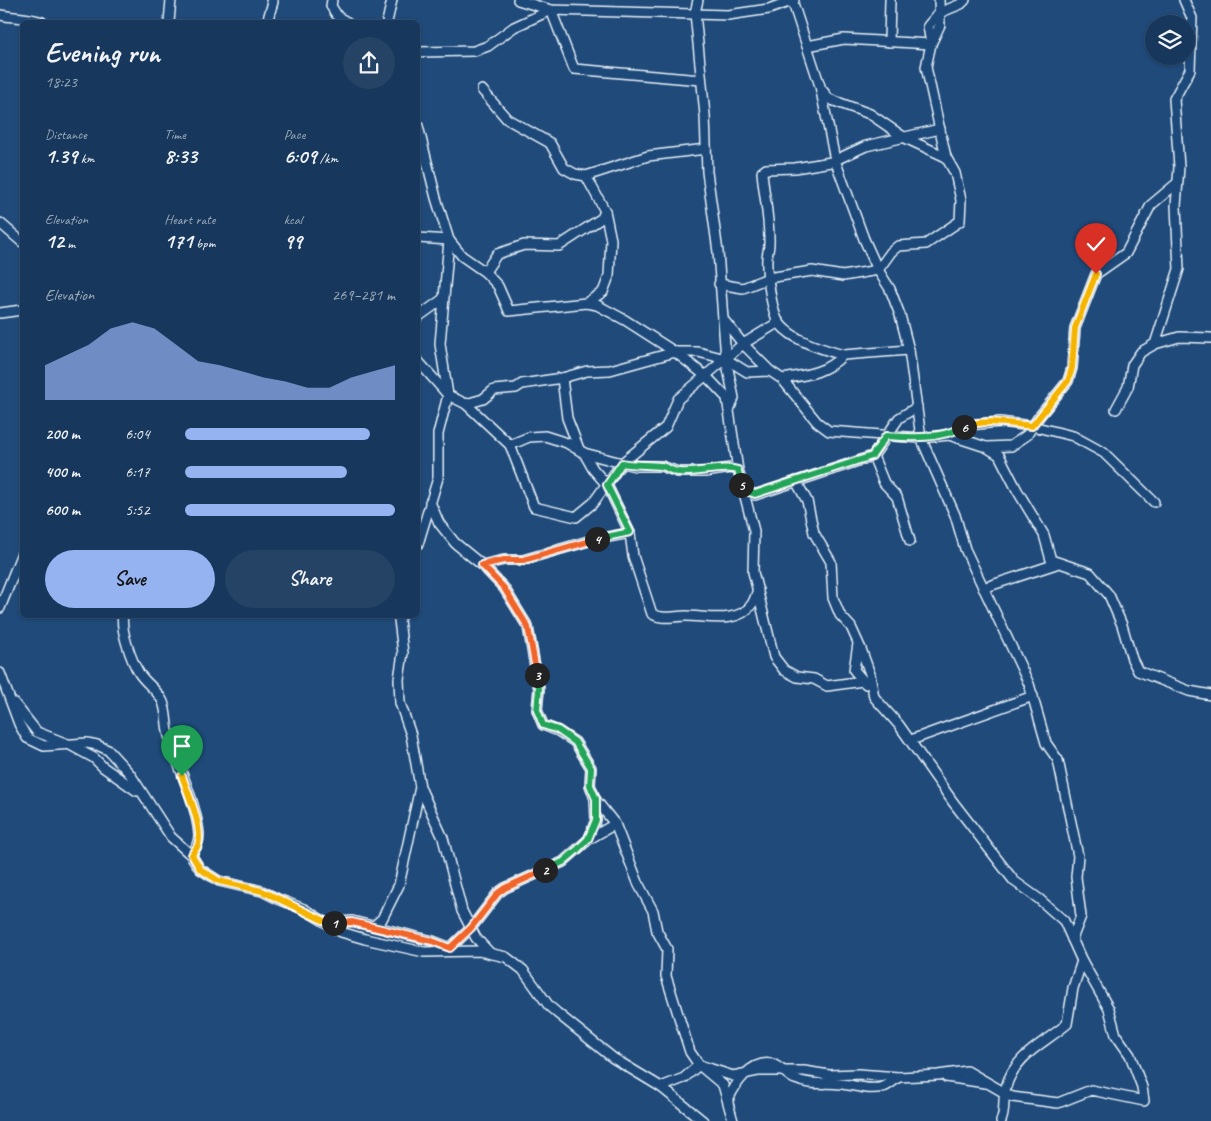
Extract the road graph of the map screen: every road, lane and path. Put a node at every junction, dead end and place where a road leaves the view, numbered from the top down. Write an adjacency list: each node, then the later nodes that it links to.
1 (170, 0): 17 (street)
2 (271, 0): 18 (street)
3 (332, 0): 19 (street)
4 (392, 0): 20 (street)
5 (518, 0): 12 (street)
6 (698, 0): 13 (street)
7 (793, 0): 13 (street); 23 (street)
8 (890, 0): 21 (street)
9 (939, 0): 14 (street)
10 (966, 0): 14 (street)
11 (1184, 0): 35 (street)
12 (551, 10): 13 (street); 24 (street); 25 (street)
13 (695, 13): 25 (street)
14 (939, 13): 22 (street)
15 (0, 15): 16 (street)
16 (37, 20)
17 (169, 20)
18 (268, 20)
19 (343, 20)
20 (387, 20)
21 (889, 42): 22 (street); 23 (street)
22 (931, 44): 28 (street)
23 (807, 46): 26 (street)
24 (420, 52)
25 (701, 80): 31 (street)
26 (820, 86): 30 (street); 33 (street)
27 (482, 90): 34 (street)
28 (940, 129): 30 (street); 32 (street)
29 (420, 134): 40 (street)
30 (905, 138): 32 (street); 33 (street)
31 (706, 149): 34 (street); 44 (street)
32 (946, 157): 41 (street)
33 (835, 160): 41 (street); 43 (street)
34 (586, 176): 36 (street)
35 (1176, 184): 54 (street); 69 (street)
36 (605, 211): 42 (street); 46 (street)
37 (0, 223): 39 (street)
38 (420, 238): 40 (street)
39 (20, 240)
40 (449, 240): 42 (street); 45 (street)
41 (878, 270): 43 (street); 55 (street)
42 (485, 272): 46 (street)
43 (768, 278): 44 (street); 51 (street)
44 (719, 284): 50 (street)
45 (443, 299): 49 (street); 64 (street)
46 (586, 303): 56 (street)
47 (20, 310): 48 (street)
48 (0, 313)
49 (420, 316)
50 (723, 319): 53 (street); 58 (street)
51 (779, 322): 53 (street); 57 (street)
52 (1211, 338): 54 (street)
53 (743, 344): 58 (street); 60 (street)
54 (1155, 344): 67 (street)
55 (909, 350): 57 (street); 66 (street)
56 (675, 352): 58 (street); 61 (street); 62 (street)
57 (843, 355): 63 (street)
58 (726, 359): 60 (street); 61 (street); 68 (street)
59 (420, 362): 64 (street)
60 (770, 371): 63 (street)
61 (706, 376): 68 (street); 77 (street)
62 (562, 378): 65 (street); 75 (street)
63 (782, 379): 71 (street)
64 (448, 395): 65 (street); 82 (street)
65 (466, 404): 73 (street)
66 (917, 407): 71 (street); 72 (street)
67 (1116, 409)
68 (728, 410): 78 (street)
69 (1032, 426): 70 (street); 74 (street); 83 (street)
70 (949, 435): 72 (street); 74 (street)
71 (886, 436): 72 (street); 76 (street)
72 (921, 438): 90 (street)
73 (510, 445): 75 (street); 80 (street)
74 (986, 447): 88 (street)
75 (581, 451): 77 (street); 80 (street)
76 (872, 456): 79 (street); 86 (street)
77 (622, 463): 78 (street); 80 (street)
78 (738, 470): 81 (street)
79 (796, 481): 81 (street); 95 (street)
80 (607, 485): 84 (street)
81 (743, 490): 91 (street)
82 (430, 502): 85 (street); 89 (street)
83 (1154, 502)
84 (630, 532): 89 (street); 91 (street)
85 (420, 537)
86 (910, 541)
87 (20, 558): 92 (street)
88 (1056, 564): 90 (street); 98 (street)
89 (482, 565): 105 (street)
90 (983, 588): 99 (street)
91 (758, 590): 97 (street)
92 (0, 608)
93 (122, 618): 108 (street)
94 (400, 618): 103 (street)
95 (858, 644): 97 (street); 100 (street)
96 (0, 673): 102 (street)
97 (863, 681): 100 (street)
98 (1211, 695)
99 (1033, 696): 101 (street); 112 (street)
100 (874, 697): 101 (street)
101 (911, 740): 112 (street)
102 (70, 745): 104 (street); 104 (street)
103 (420, 787): 110 (street); 111 (street)
104 (144, 796): 108 (street)
105 (596, 799): 106 (street); 107 (street)
106 (615, 824): 107 (street); 116 (street)
107 (588, 839): 111 (street)
108 (192, 855): 109 (street)
109 (329, 923): 110 (street); 113 (street)
110 (374, 926): 113 (street)
111 (471, 928): 113 (street); 114 (street)
112 (1072, 939): 115 (street)
113 (453, 949): 114 (street)
114 (491, 954): 122 (street)
115 (1082, 961): 120 (street); 123 (street)
116 (699, 1065): 118 (street); 122 (street); 124 (street)
117 (782, 1071): 118 (street); 119 (street); 119 (street)
118 (745, 1074): 124 (street)
119 (899, 1077): 121 (street)
120 (1007, 1082): 121 (street); 123 (street)
121 (992, 1085): 123 (street)
122 (661, 1087): 125 (street)
123 (1004, 1092): 127 (street)
124 (728, 1100): 126 (street)
125 (703, 1121)
126 (733, 1121)
127 (1001, 1121)

